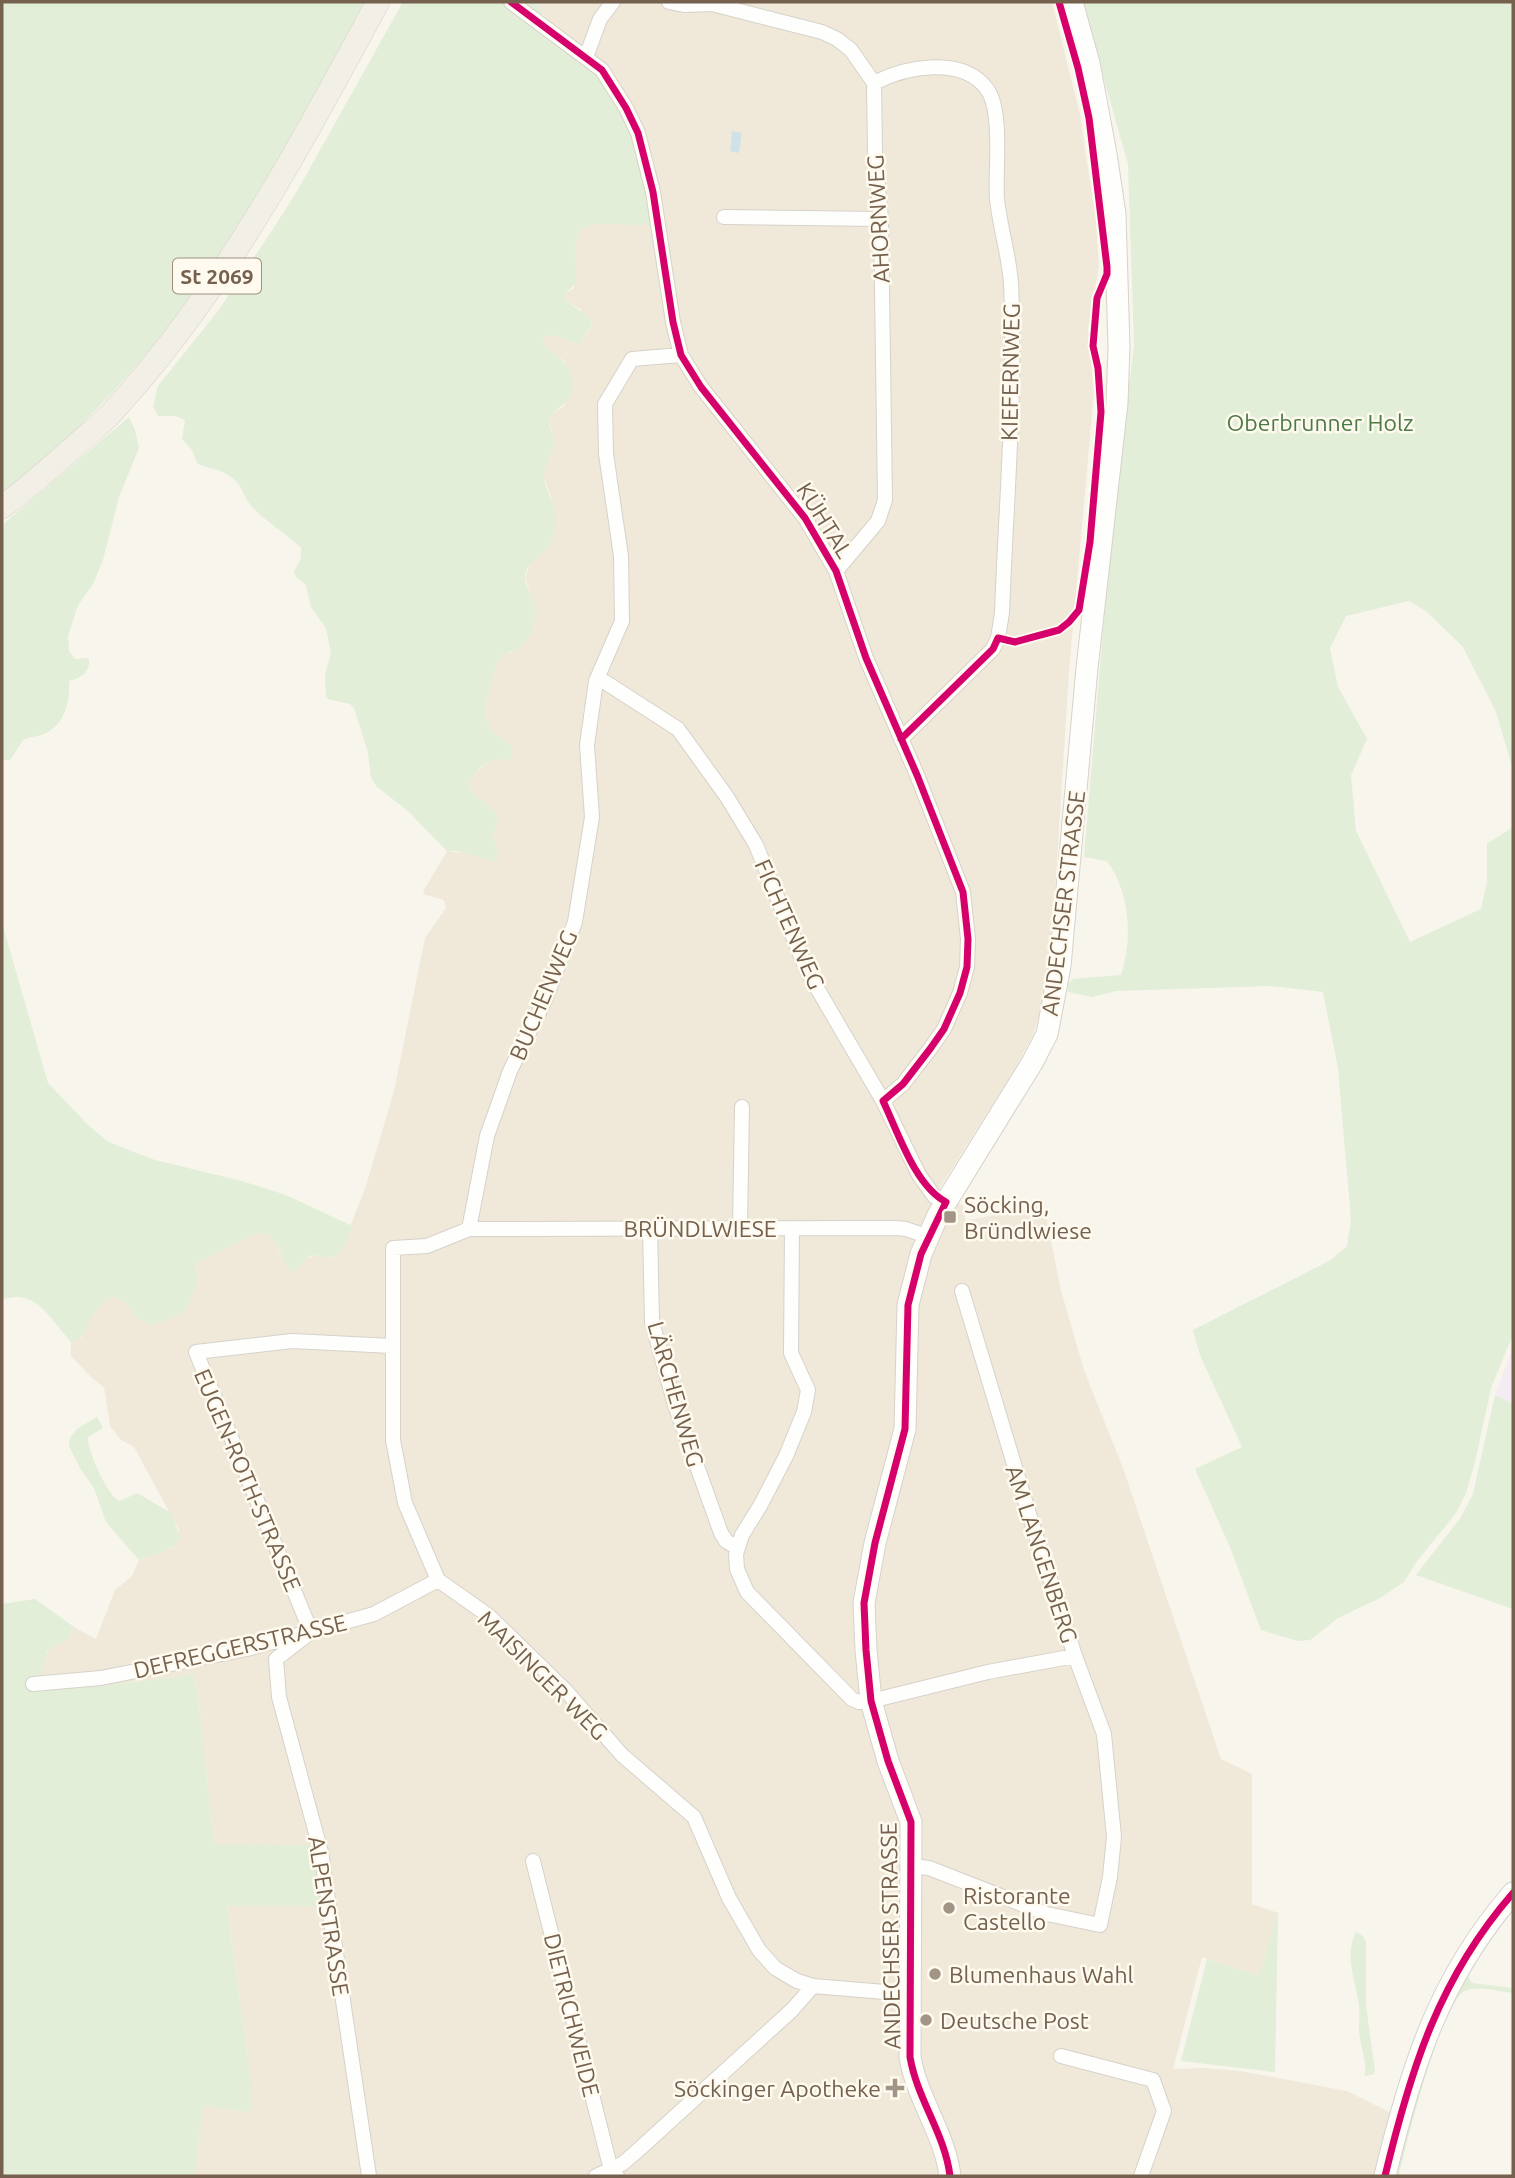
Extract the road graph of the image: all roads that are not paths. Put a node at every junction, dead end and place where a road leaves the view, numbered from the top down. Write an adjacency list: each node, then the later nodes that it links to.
1 (378, 2): 11 (main road, St 2069)
2 (511, 2): 6 (street, KÜHTAL)
3 (613, 2): 6 (street)
4 (669, 2): 7 (street)
5 (1072, 2): 17 (street, ANDECHSER STRASSE)
6 (586, 57): 10 (street, KÜHTAL)
7 (874, 83): 9 (street, AHORNWEG); 14 (street, KIEFERNWEG)
8 (724, 217): 9 (street)
9 (881, 219): 12 (street, AHORNWEG)
10 (681, 355): 12 (street, KÜHTAL); 13 (street, BUCHENWEG)
11 (2, 507)
12 (836, 571): 14 (street, KÜHTAL)
13 (596, 681): 15 (street, FICHTENWEG); 21 (street, BUCHENWEG)
14 (901, 739): 15 (street, KÜHTAL)
15 (883, 1101): 17 (street, FICHTENWEG)
16 (742, 1107): 19 (street)
17 (946, 1202): 22 (street, ANDECHSER STRASSE)
18 (650, 1228): 19 (street, BRÜNDLWIESE); 21 (street, BRÜNDLWIESE); 25 (street, LÄRCHENWEG)
19 (740, 1228): 20 (street, BRÜNDLWIESE)
20 (792, 1228): 22 (street, BRÜNDLWIESE); 25 (street)
21 (469, 1229): 24 (street)
22 (929, 1237): 30 (street, ANDECHSER STRASSE)
23 (962, 1291): 28 (street, AM LANGENBERG)
24 (392, 1346): 26 (street); 27 (street, EUGEN-ROTH-STRASSE)
25 (737, 1549): 30 (street)
26 (438, 1580): 27 (street, DEFREGGERSTRASSE); 34 (street, MAISINGER WEG)
27 (312, 1632): 29 (street, DEFREGGERSTRASSE); 38 (street, ALPENSTRASSE)
28 (1075, 1656): 30 (street, AM LANGENBERG); 32 (street)
29 (33, 1684)
30 (872, 1700): 32 (street, ANDECHSER STRASSE)
31 (533, 1861): 37 (street, DIETRICHWEIDE)
32 (911, 1866): 35 (street, ANDECHSER STRASSE)
33 (1513, 1892): 42 (street)
34 (813, 1986): 35 (street, MAISINGER WEG); 37 (street)
35 (909, 1994): 40 (street, ANDECHSER STRASSE)
36 (1061, 2056): 41 (street)
37 (614, 2173): 39 (street)
38 (369, 2176)
39 (596, 2176)
40 (950, 2176)
41 (1141, 2176)
42 (1385, 2176)

